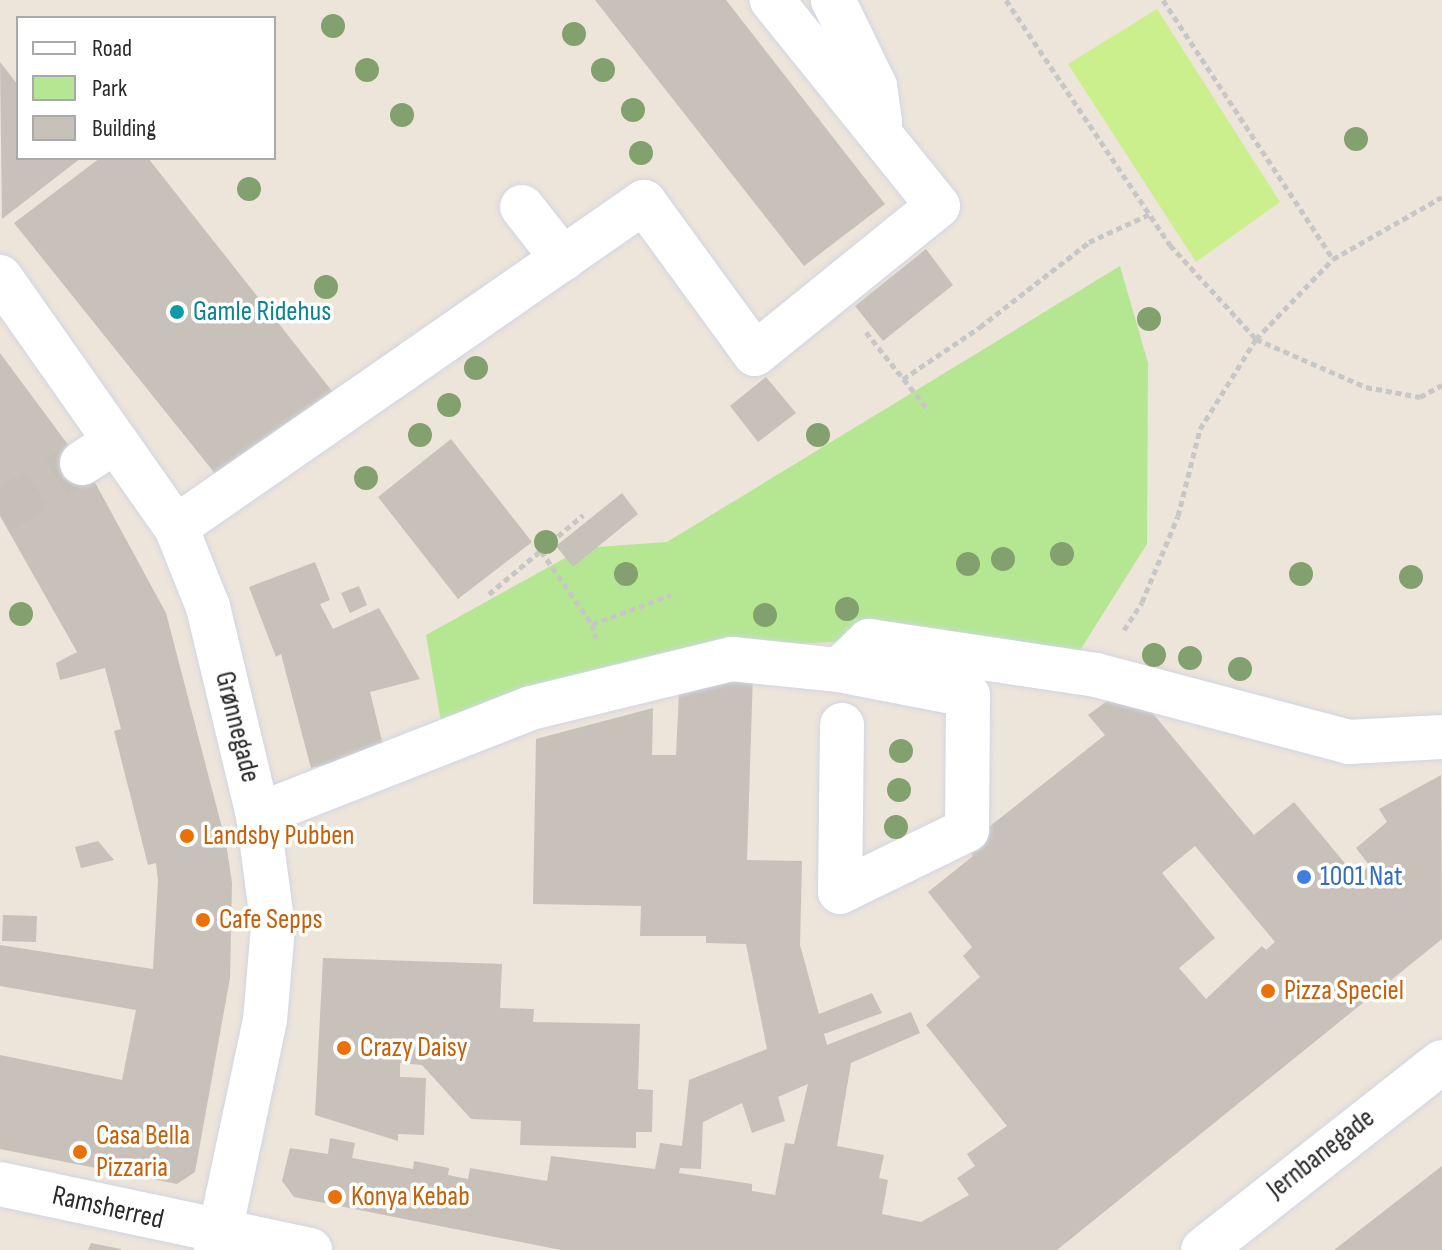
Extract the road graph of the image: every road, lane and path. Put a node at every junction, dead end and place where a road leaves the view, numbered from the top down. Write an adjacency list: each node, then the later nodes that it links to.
1 (772, 0): 5 (street)
2 (833, 0): 5 (street)
3 (1006, 0): 8 (path)
4 (1163, 0): 10 (path)
5 (881, 135): 9 (street)
6 (1442, 197): 10 (path)
7 (522, 207): 9 (street)
8 (1150, 214): 12 (path); 14 (path)
9 (563, 259): 16 (street)
10 (1333, 259): 12 (path)
11 (2, 284): 16 (street, Grønnegade)
12 (1256, 339): 13 (path); 21 (path)
13 (1442, 385)
14 (929, 411)
15 (583, 515): 17 (path)
16 (176, 527): 24 (street, Grønnegade)
17 (541, 551): 18 (path); 19 (path)
18 (489, 594)
19 (671, 595)
20 (839, 670): 21 (street); 22 (street); 24 (street)
21 (1096, 675): 23 (street)
22 (842, 725)
23 (1442, 737)
24 (258, 815): 27 (street, Grønnegade)
25 (1442, 1062): 29 (street, Jernbanegade)
26 (0, 1184): 27 (street, Ramsherred)
27 (219, 1242): 28 (street, Ramsherred)
28 (310, 1250)
29 (1203, 1250)

